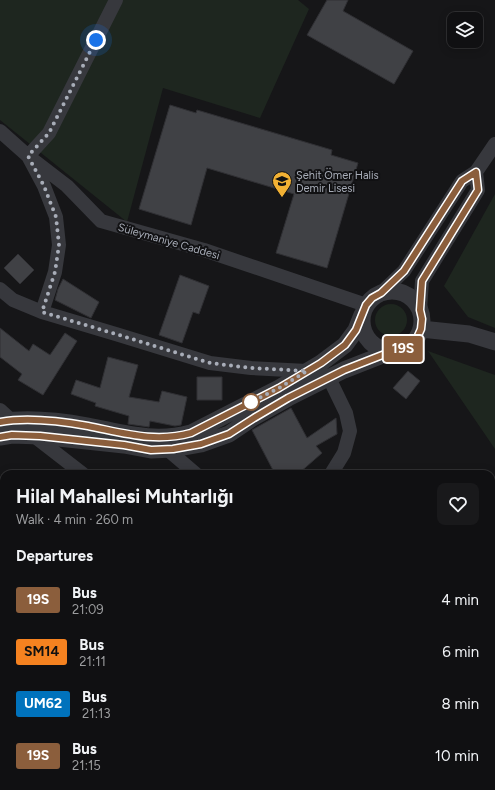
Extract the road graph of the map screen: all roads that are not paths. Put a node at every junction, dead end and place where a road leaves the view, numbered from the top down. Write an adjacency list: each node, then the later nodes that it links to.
1 (116, 0): 4 (street)
2 (0, 131): 4 (street, Süleymaniye Caddesi)
3 (495, 144): 5 (street)
4 (28, 156): 8 (street, Süleymaniye Caddesi); 10 (street)
5 (476, 172): 7 (street); 9 (street)
6 (0, 290): 10 (street)
7 (381, 293): 8 (street); 9 (street)
8 (364, 310): 13 (street); 14 (street)
9 (420, 310): 11 (street)
10 (42, 312): 14 (street)
11 (421, 329): 12 (street); 13 (street)
12 (495, 342)
13 (390, 352): 15 (street)
14 (307, 371): 16 (street)
15 (329, 378): 19 (street); 22 (street)
16 (4, 418): 17 (street)
17 (34, 436): 18 (street); 19 (street); 20 (street)
18 (0, 437)
19 (168, 450): 21 (street)
20 (78, 470)
21 (191, 470)
22 (333, 470)

